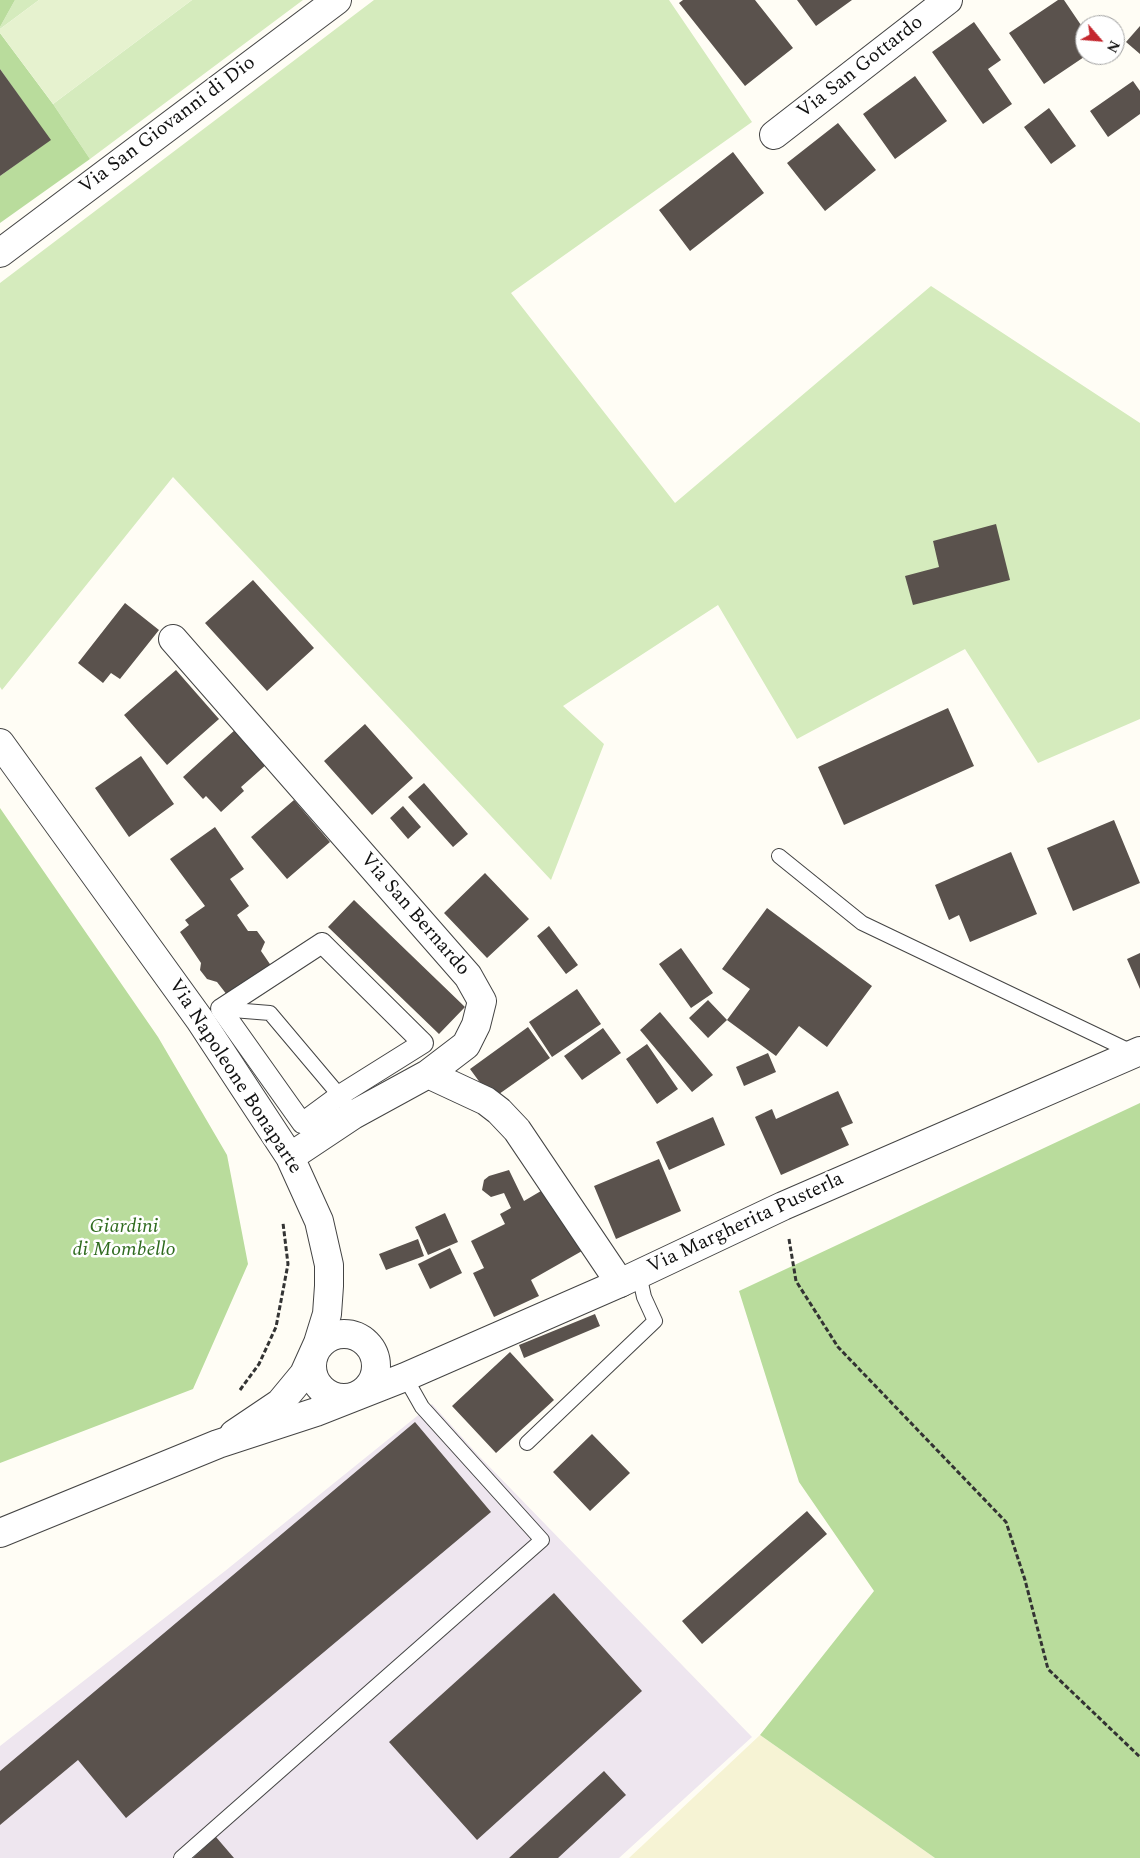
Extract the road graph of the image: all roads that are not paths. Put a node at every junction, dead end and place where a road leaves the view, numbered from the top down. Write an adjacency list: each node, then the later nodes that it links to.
1 (337, 0): 4 (street, Via San Giovanni di Dio)
2 (948, 0): 3 (street, Via San Gottardo)
3 (774, 135)
4 (0, 253)
5 (173, 639): 10 (street, Via San Bernardo)
6 (0, 743): 8 (street, Via Napoleone Bonaparte)
7 (779, 856): 9 (lane)
8 (210, 1014): 11 (lane); 11 (street); 11 (street); 12 (street, Via Napoleone Bonaparte)
9 (1137, 1052): 13 (street, Via Margherita Pusterla)
10 (428, 1074): 11 (street, Via San Bernardo); 13 (street)
11 (347, 1105): 12 (street, Via San Bernardo)
12 (290, 1157): 14 (street, Via Napoleone Bonaparte)
13 (629, 1278): 15 (street, Via Napoleone Bonaparte); 17 (lane)
14 (314, 1354): 16 (street); 16 (street); 18 (street, Via Napoleone Bonaparte)
15 (405, 1377): 16 (street, Via Napoleone Bonaparte); 20 (lane)
16 (356, 1395): 18 (street, Via Napoleone Bonaparte)
17 (527, 1443)
18 (218, 1444): 19 (street, Via Napoleone Bonaparte)
19 (0, 1533)
20 (181, 1858)

